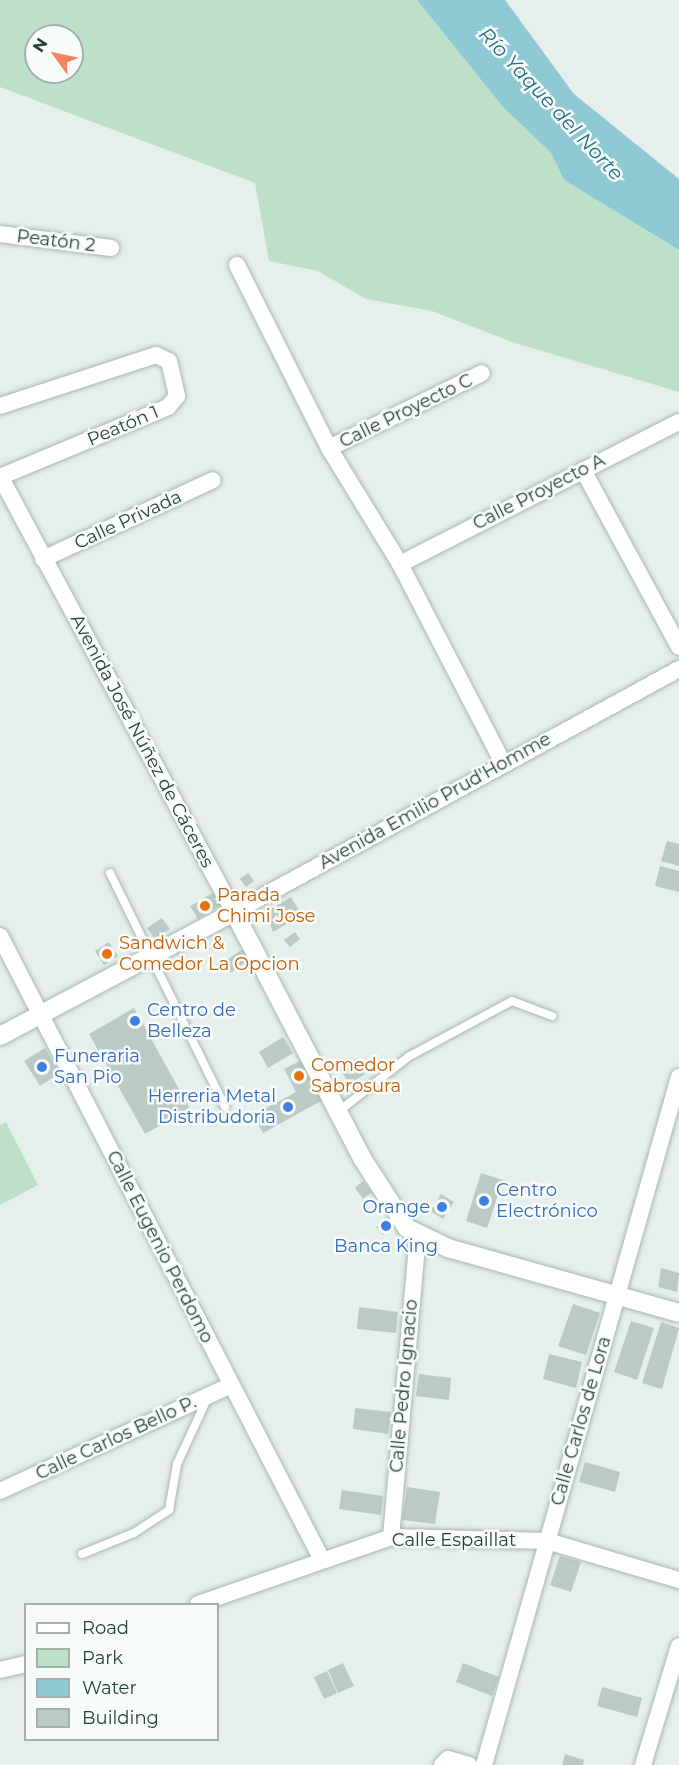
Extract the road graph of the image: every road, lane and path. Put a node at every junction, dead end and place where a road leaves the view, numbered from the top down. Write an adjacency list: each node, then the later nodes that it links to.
1 (0, 234): 2 (street, Peatón 2)
2 (111, 248)
3 (237, 265): 7 (street)
4 (482, 373): 7 (street, Calle Proyecto C)
5 (0, 406): 9 (street, Peatón 1)
6 (679, 422): 8 (street, Calle Proyecto A)
7 (329, 448): 12 (street)
8 (583, 470): 12 (street, Calle Proyecto A); 13 (street)
9 (0, 477): 11 (street, Avenida José Núñez de Cáceres)
10 (213, 480): 11 (street, Calle Privada)
11 (44, 559): 17 (street, Avenida José Núñez de Cáceres)
12 (400, 564): 15 (street)
13 (679, 647)
14 (679, 669): 15 (street, Avenida Emilio Prud'Homme)
15 (503, 763): 17 (street, Avenida Emilio Prud'Homme)
16 (110, 873): 19 (lane)
17 (234, 912): 19 (main road, Avenida Emilio Prud'Homme); 25 (main road, Avenida José Núñez de Cáceres)
18 (0, 936): 20 (street, Calle Eugenio Perdomo)
19 (148, 958): 20 (main road, Avenida Emilio Prud'Homme); 24 (lane)
20 (38, 1014): 22 (main road, Avenida Emilio Prud'Homme); 29 (street, Calle Eugenio Perdomo)
21 (552, 1016): 25 (lane)
22 (0, 1035)
23 (679, 1077): 27 (street, Calle Carlos de Lora)
24 (225, 1107)
25 (339, 1111): 26 (main road, Avenida José Núñez de Cáceres)
26 (418, 1235): 27 (main road, Avenida José Núñez de Cáceres); 32 (street, Calle Pedro Ignacio)
27 (617, 1295): 28 (main road, Avenida José Núñez de Cáceres); 33 (street, Calle Carlos de Lora)
28 (679, 1313)
29 (231, 1385): 30 (street, Calle Carlos Bello P.); 35 (street, Calle Eugenio Perdomo)
30 (208, 1395): 31 (street, Calle Carlos Bello P.); 34 (lane)
31 (0, 1491)
32 (391, 1537): 33 (street, Calle Espaillat); 35 (street, Calle Espaillat)
33 (548, 1541): 36 (street, Calle Espaillat); 43 (street, Calle Carlos de Lora)
34 (81, 1554)
35 (321, 1558): 37 (street, Calle Espaillat)
36 (679, 1580)
37 (203, 1603)
38 (679, 1646): 44 (street)
39 (24, 1664): 40 (street)
40 (0, 1670)
41 (442, 1765): 42 (street)
42 (469, 1765)
43 (484, 1765)
44 (643, 1765)

